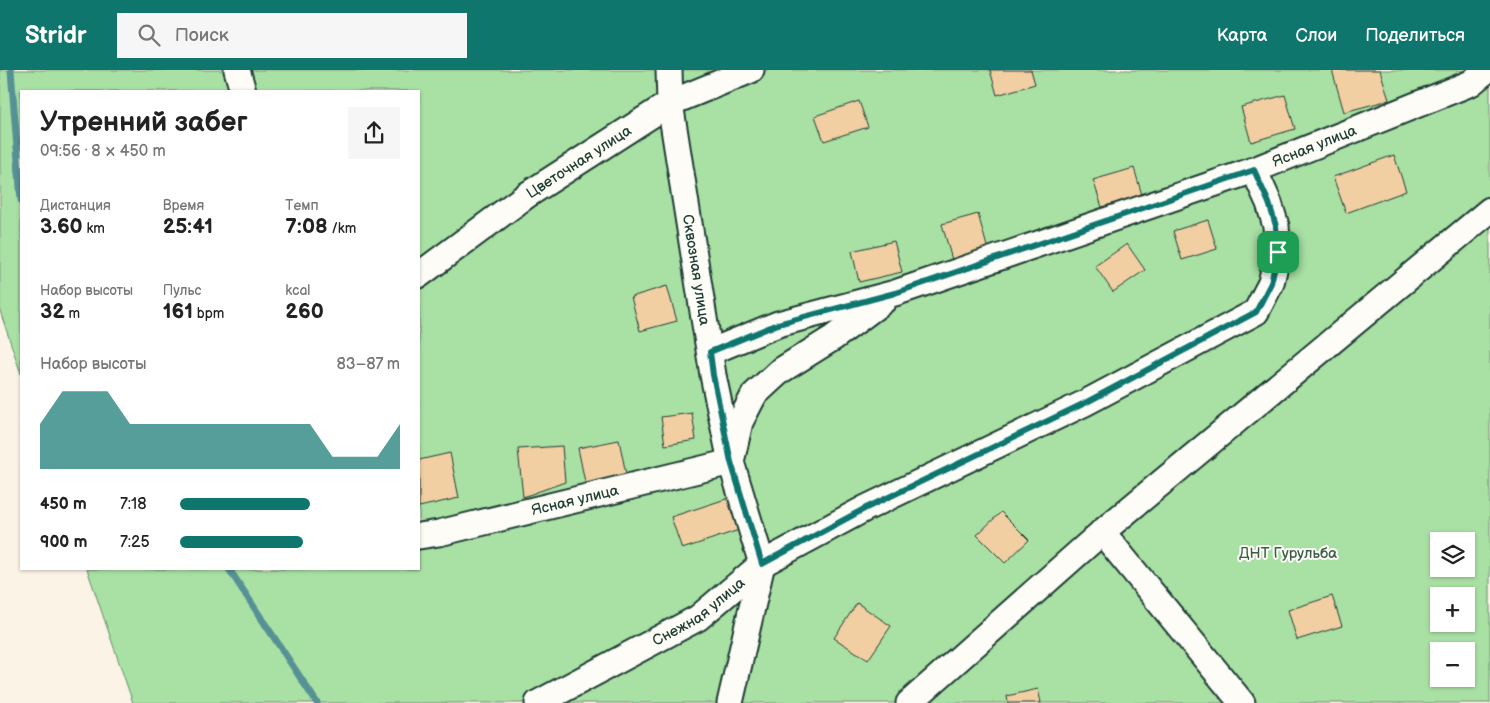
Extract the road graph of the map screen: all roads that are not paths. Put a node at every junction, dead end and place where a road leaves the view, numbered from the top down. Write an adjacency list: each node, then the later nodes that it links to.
1 (238, 70): 5 (street)
2 (668, 70): 6 (street, Сквозная улица)
3 (751, 70): 6 (street, Цветочная улица)
4 (1486, 70): 7 (street, Ясная улица)
5 (243, 90)
6 (670, 102): 9 (street, Цветочная улица); 11 (street, Сквозная улица)
7 (1254, 170): 10 (street, Ясная улица); 15 (street, Снежная улица)
8 (1490, 210): 13 (street)
9 (420, 275)
10 (895, 293): 11 (street, Ясная улица); 12 (street)
11 (710, 352): 12 (street, Сквозная улица)
12 (731, 462): 14 (street, Ясная улица); 15 (street, Сквозная улица)
13 (1102, 532): 18 (street); 19 (street)
14 (420, 536)
15 (762, 564): 16 (street, Снежная улица); 17 (street, Сквозная улица)
16 (538, 703)
17 (730, 703)
18 (909, 703)
19 (1242, 703)

